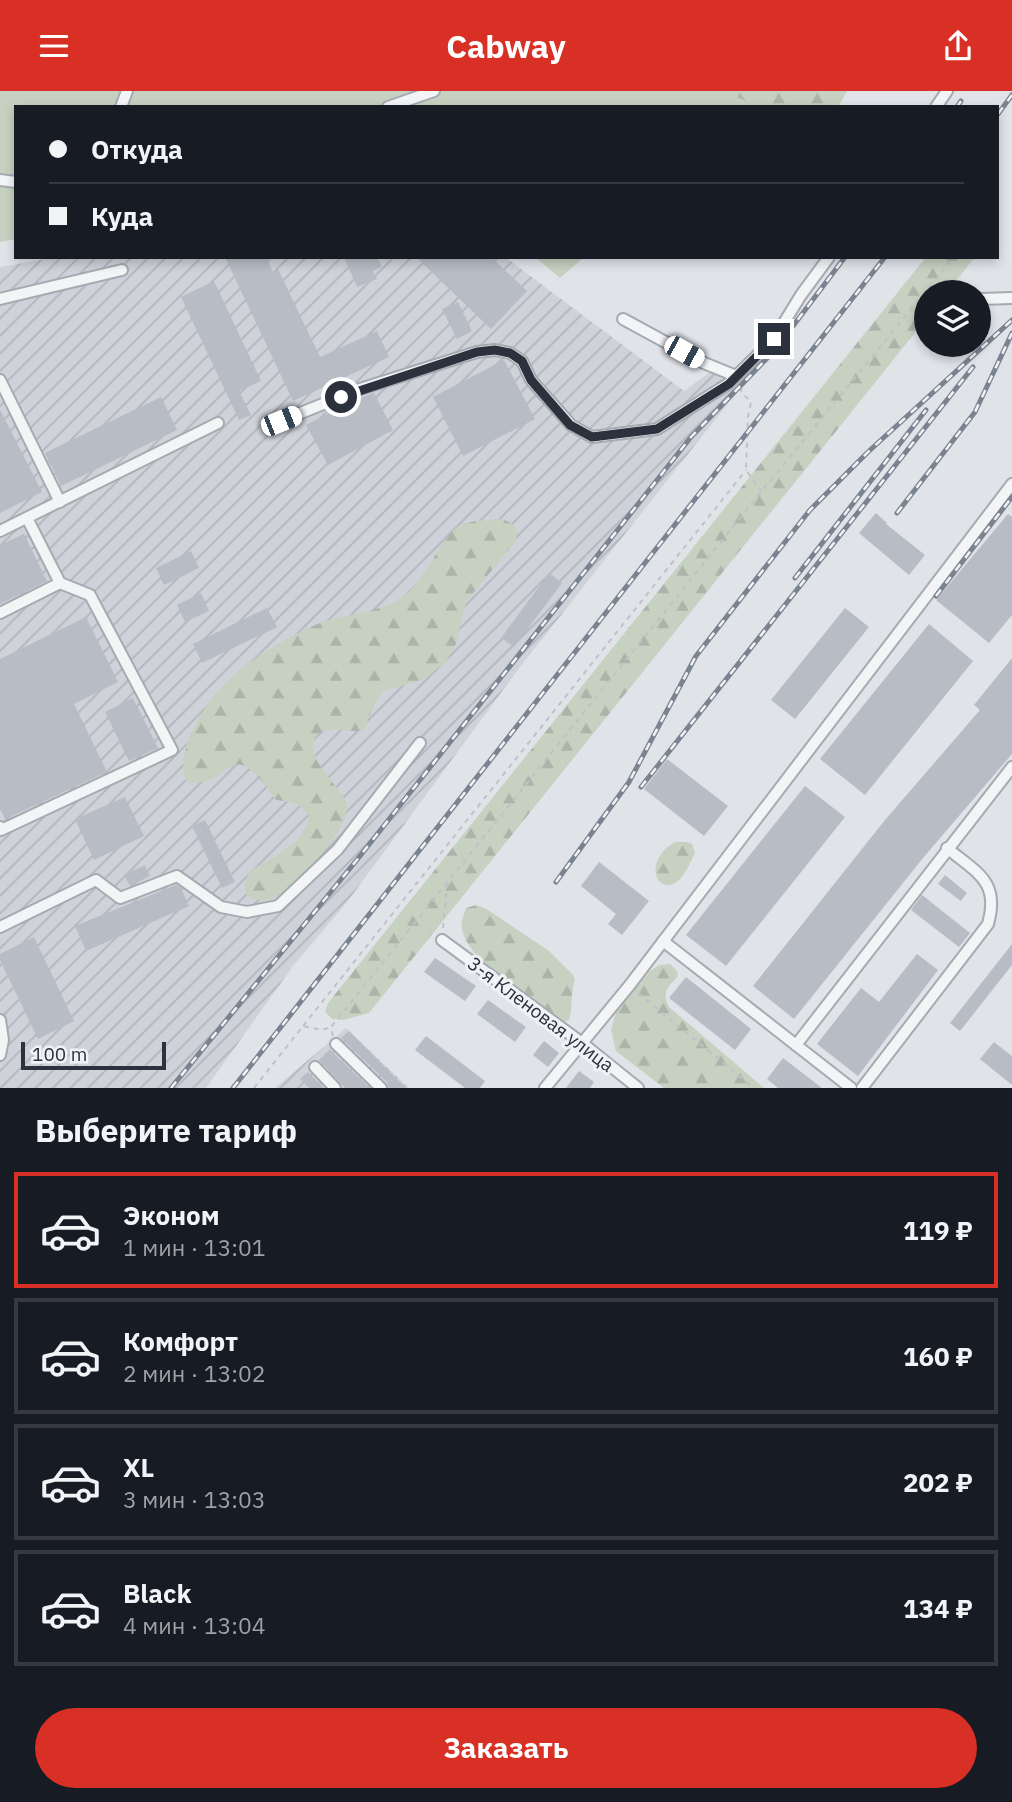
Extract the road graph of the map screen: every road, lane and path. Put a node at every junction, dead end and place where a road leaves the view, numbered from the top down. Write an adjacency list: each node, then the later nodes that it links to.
1 (434, 91): 2 (street)
2 (409, 99)
3 (828, 259): 10 (street)
4 (952, 259): 16 (path)
5 (122, 270): 6 (street)
6 (0, 299)
7 (991, 299): 8 (street)
8 (1012, 299)
9 (623, 319): 10 (street)
10 (736, 376): 12 (street); 14 (path)
11 (0, 380): 17 (street)
12 (281, 421)
13 (218, 423): 17 (street)
14 (746, 470): 16 (path); 32 (path)
15 (1012, 484): 29 (street)
16 (761, 492): 26 (path)
17 (60, 502): 18 (street)
18 (27, 518): 19 (street); 20 (street)
19 (0, 531)
20 (60, 583): 21 (street); 24 (street)
21 (0, 613)
22 (419, 743): 27 (street)
23 (1012, 767): 25 (street)
24 (0, 827)
25 (947, 848): 36 (street); 46 (street)
26 (447, 883): 28 (path); 33 (path)
27 (0, 927)
28 (442, 940): 34 (street, 3-я Кленовая улица)
29 (663, 941): 30 (street); 36 (street)
30 (629, 986): 34 (street); 44 (path)
31 (0, 1020): 37 (street)
32 (303, 1026): 33 (path); 39 (path)
33 (331, 1027): 35 (path)
34 (582, 1043): 42 (street); 43 (street, 3-я Кленовая улица)
35 (336, 1044): 41 (street)
36 (796, 1045): 45 (street)
37 (0, 1055)
38 (315, 1067): 40 (street)
39 (254, 1088)
40 (335, 1088)
41 (381, 1088)
42 (545, 1088)
43 (638, 1088)
44 (754, 1088)
45 (851, 1088)
46 (862, 1088)

